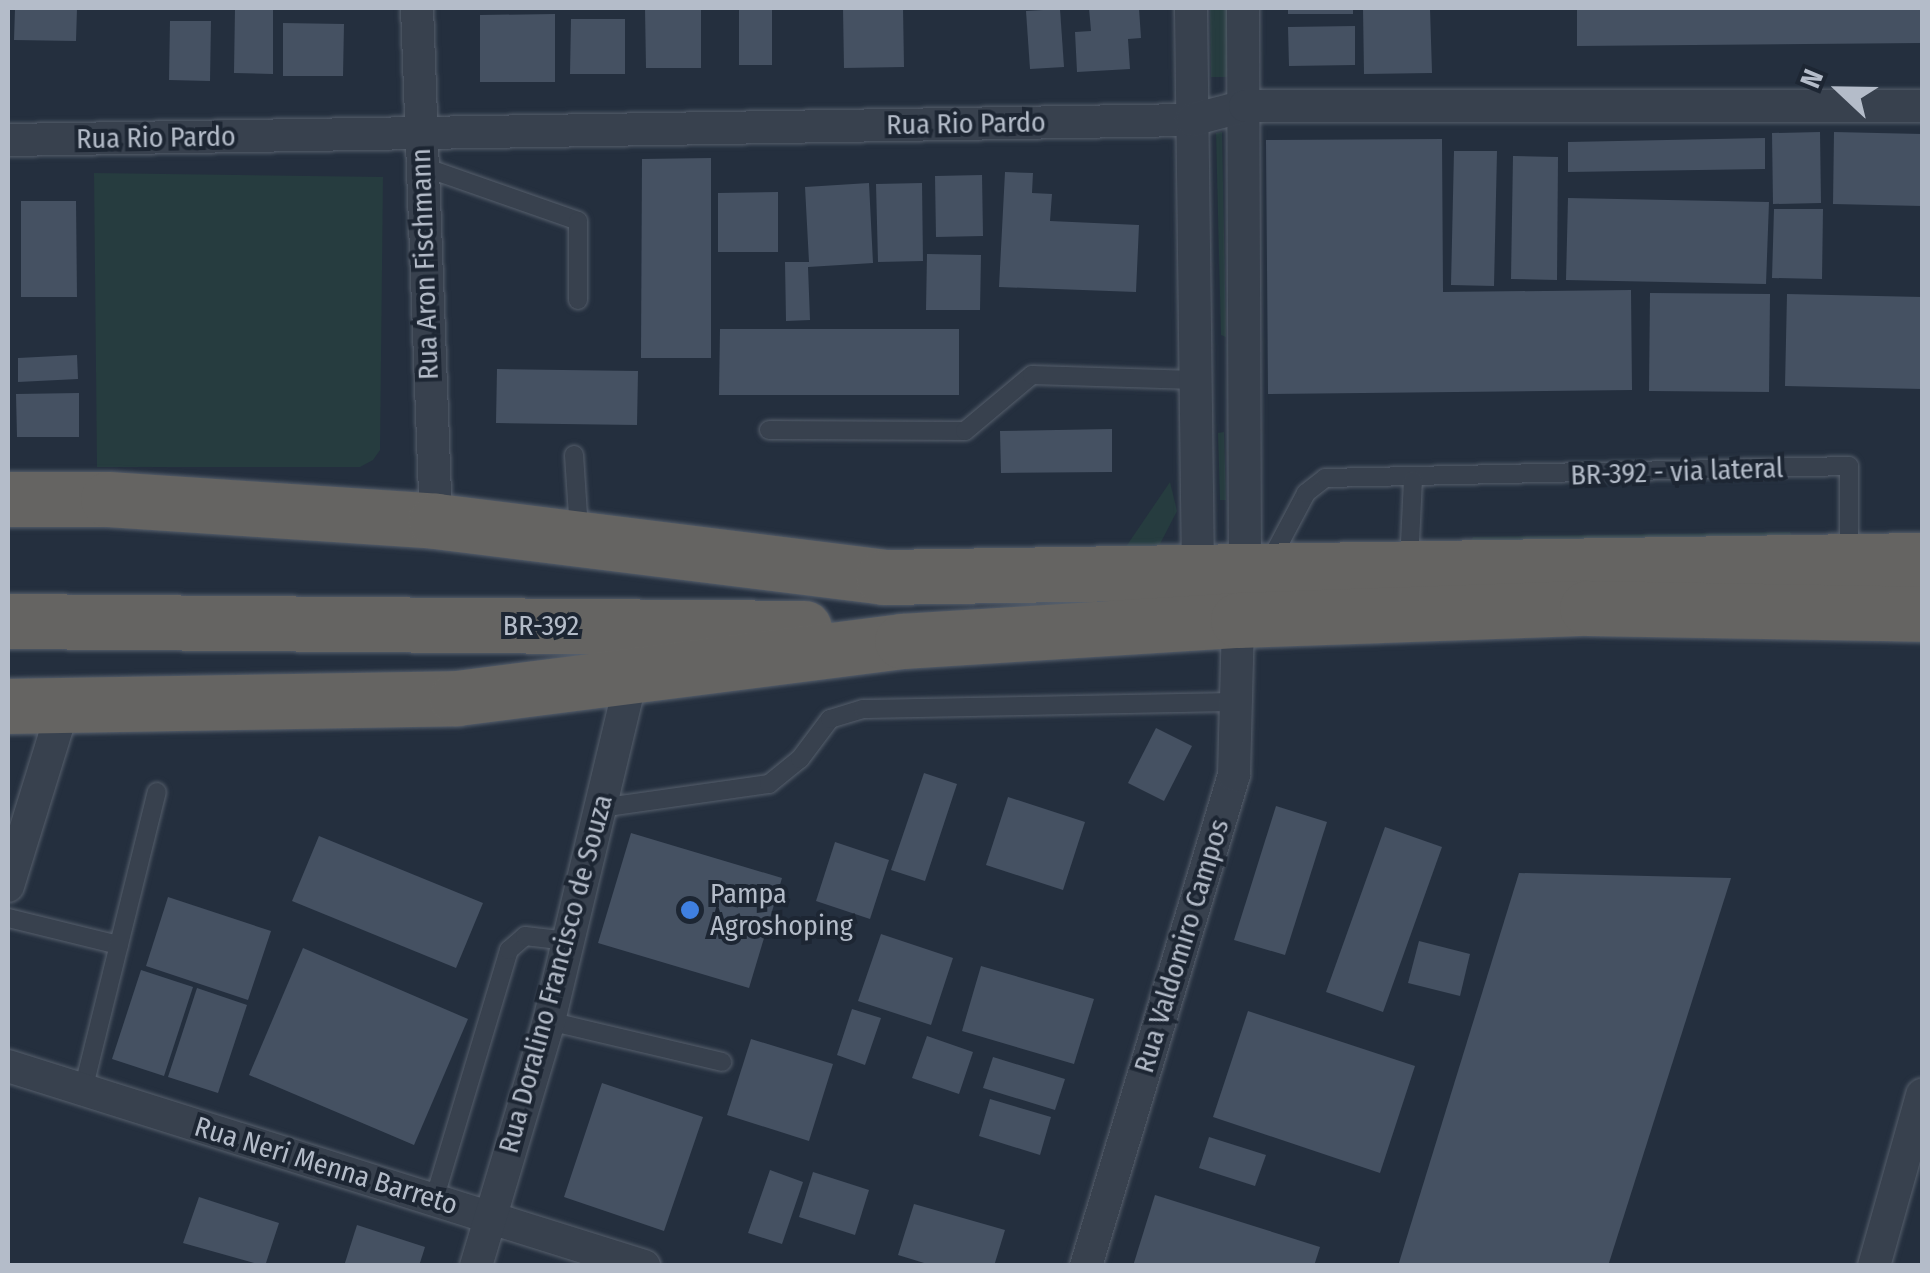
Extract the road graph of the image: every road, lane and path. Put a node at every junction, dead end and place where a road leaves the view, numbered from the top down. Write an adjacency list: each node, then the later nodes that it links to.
1 (417, 8): 8 (street, Rua Aron Fischmann)
2 (1191, 8): 6 (street)
3 (1244, 8): 4 (street)
4 (1245, 106): 5 (street, Rua Rio Pardo); 6 (street, Rua Rio Pardo); 12 (street)
5 (1922, 106)
6 (1192, 120): 8 (street, Rua Rio Pardo); 10 (street)
7 (8, 140): 8 (street, Rua Rio Pardo)
8 (421, 150): 9 (lane); 17 (street, Rua Aron Fischmann)
9 (578, 300)
10 (1196, 346): 11 (street); 12 (street)
11 (1196, 380): 13 (lane); 22 (street)
12 (1249, 413): 22 (street)
13 (769, 430)
14 (574, 454): 18 (lane)
15 (1412, 480): 19 (lane, BR-392 - via lateral); 21 (lane); 22 (lane, BR-392 - via lateral)
16 (8, 499): 17 (highway, BR-392)
17 (436, 520): 18 (highway, BR-392)
18 (580, 542): 22 (highway, BR-392)
19 (1850, 558): 20 (highway, BR-392); 21 (highway, BR-392)
20 (1922, 560)
21 (1409, 564): 22 (highway, BR-392)
22 (1237, 582): 23 (highway, BR-392); 25 (highway, BR-392); 27 (street, Rua Valdomiro Campos)
23 (1922, 614)
24 (8, 622): 25 (highway, BR-392 / BR-392)
25 (1074, 630): 26 (highway, BR-392)
26 (631, 680): 28 (highway, BR-392); 31 (street, Rua Doralino Francisco de Souza)
27 (1236, 702): 31 (lane); 46 (street, Rua Valdomiro Campos)
28 (64, 705): 29 (highway, BR-392); 32 (street)
29 (8, 706)
30 (157, 792): 36 (lane)
31 (600, 808): 35 (street, Rua Doralino Francisco de Souza)
32 (16, 831): 33 (street)
33 (8, 886)
34 (8, 918): 36 (lane)
35 (568, 941): 37 (street, Rua Doralino Francisco de Souza); 42 (lane)
36 (119, 945): 40 (lane)
37 (549, 1021): 38 (lane); 43 (street, Rua Doralino Francisco de Souza)
38 (722, 1062)
39 (8, 1066): 40 (street, Rua Neri Menna Barreto)
40 (84, 1090): 42 (street, Rua Neri Menna Barreto)
41 (1922, 1094): 47 (street)
42 (434, 1200): 43 (street, Rua Neri Menna Barreto)
43 (490, 1218): 44 (street, Rua Doralino Francisco de Souza); 45 (street, Rua Neri Menna Barreto)
44 (476, 1266)
45 (644, 1266)
46 (1086, 1266)
47 (1874, 1266)

